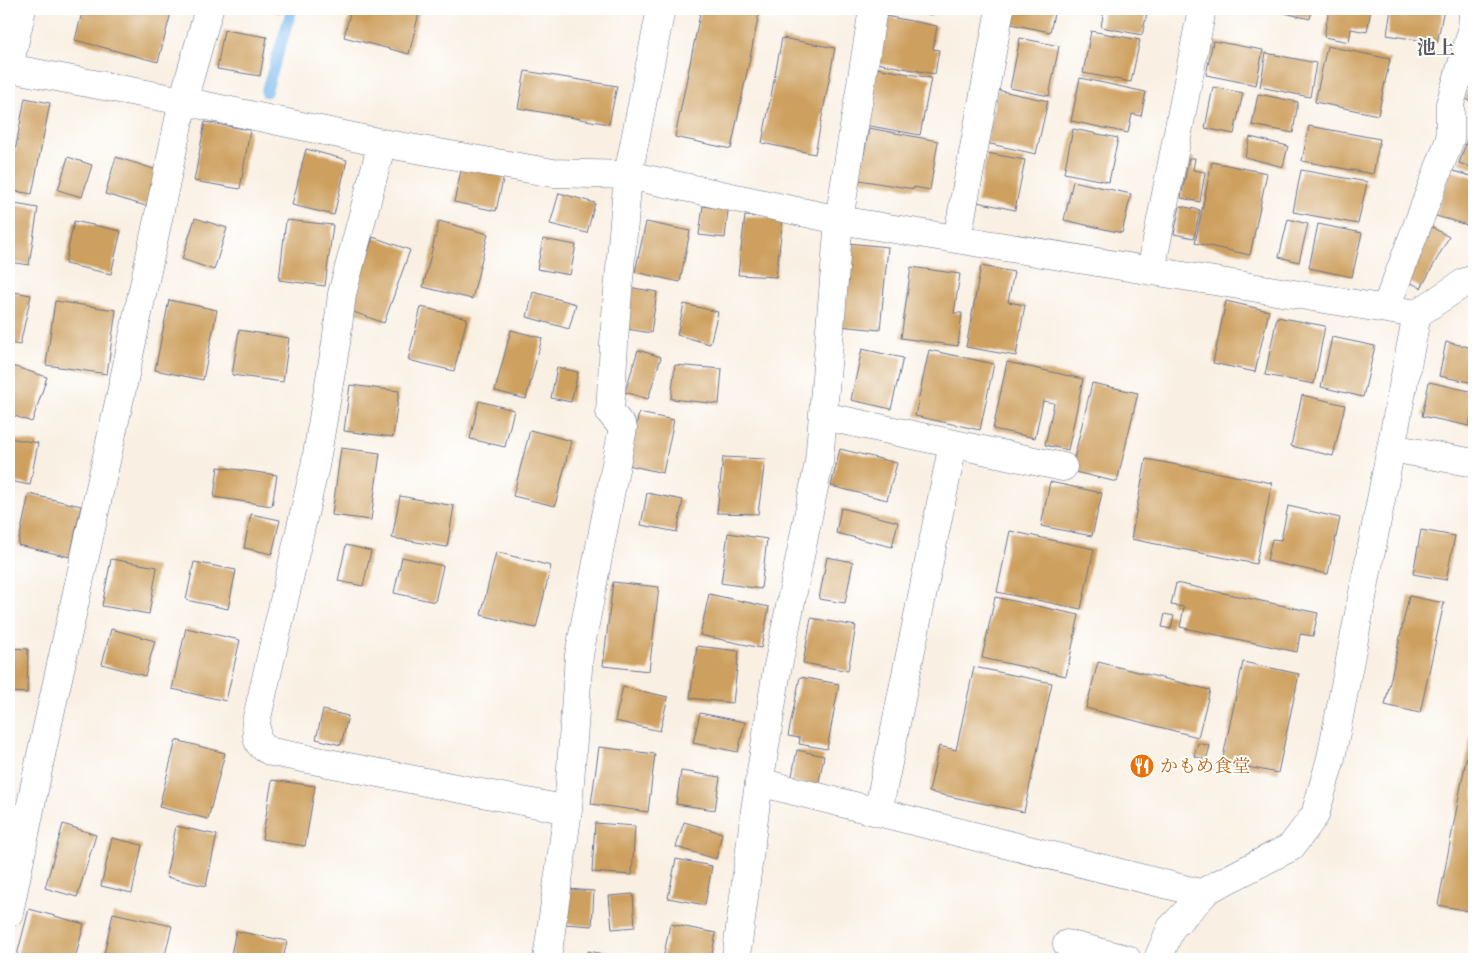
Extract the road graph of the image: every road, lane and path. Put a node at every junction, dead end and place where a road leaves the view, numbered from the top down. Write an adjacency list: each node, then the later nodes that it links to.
1 (22, 9): 8 (street)
2 (210, 9): 9 (street)
3 (661, 9): 11 (street)
4 (873, 9): 12 (street)
5 (1000, 9): 13 (street)
6 (1202, 9): 14 (street)
7 (1473, 9): 16 (street)
8 (9, 67): 9 (street)
9 (182, 101): 10 (street); 27 (street)
10 (382, 143): 11 (street); 24 (street)
11 (628, 176): 12 (street); 24 (street)
12 (839, 220): 13 (street); 18 (street)
13 (958, 239): 14 (street)
14 (1152, 271): 16 (street)
15 (1474, 279): 17 (street)
16 (1386, 308): 17 (street)
17 (1417, 314): 20 (street)
18 (823, 416): 19 (street); 23 (street)
19 (953, 444): 22 (street); 25 (street)
20 (1391, 448): 21 (street); 26 (street)
21 (1474, 462)
22 (1063, 467)
23 (759, 782): 25 (street); 30 (street)
24 (568, 810): 29 (street)
25 (878, 812): 26 (street)
26 (1204, 894): 32 (street)
27 (9, 913)
28 (1067, 944): 31 (street)
29 (547, 959)
30 (736, 959)
31 (1128, 959)
32 (1158, 959)

